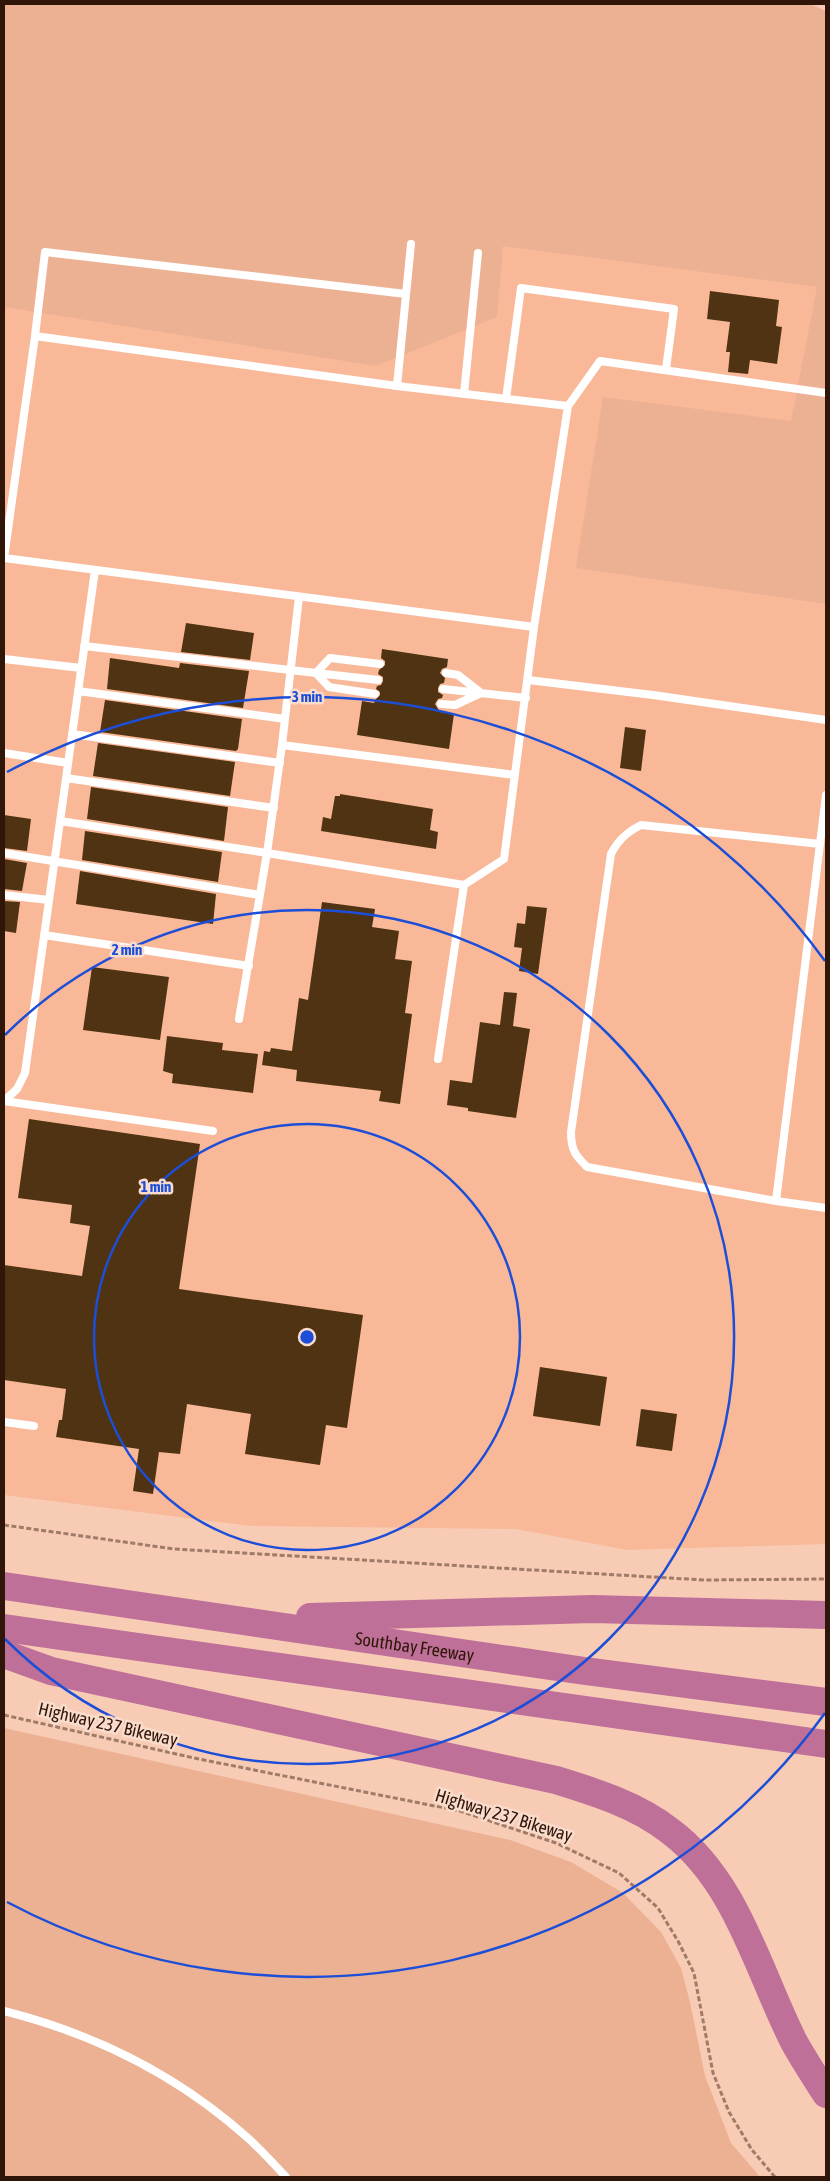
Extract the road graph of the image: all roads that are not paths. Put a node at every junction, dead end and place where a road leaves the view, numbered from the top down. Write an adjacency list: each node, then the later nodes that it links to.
1 (411, 244): 3 (lane)
2 (478, 253): 8 (lane)
3 (406, 294): 4 (lane); 6 (lane)
4 (35, 336): 6 (lane); 11 (lane)
5 (666, 369): 7 (lane); 9 (lane); 10 (lane)
6 (397, 386): 8 (lane)
7 (826, 393)
8 (464, 394): 9 (lane)
9 (506, 399): 10 (lane)
10 (568, 406): 14 (lane)
11 (4, 558): 12 (lane)
12 (95, 570): 13 (lane); 15 (lane)
13 (299, 597): 14 (lane); 19 (lane)
14 (534, 627): 23 (lane)
15 (84, 646): 18 (lane); 19 (lane)
16 (4, 659): 18 (lane)
17 (380, 664): 20 (lane)
18 (81, 668): 25 (lane)
19 (291, 670): 20 (lane); 30 (lane)
20 (316, 673): 22 (lane); 27 (lane)
21 (446, 673): 26 (lane)
22 (378, 680)
23 (528, 680): 28 (lane); 31 (lane)
24 (443, 689): 26 (lane)
25 (78, 691): 30 (lane); 32 (lane)
26 (481, 693): 28 (lane); 29 (lane)
27 (376, 694)
28 (526, 698): 37 (lane)
29 (441, 704)
30 (285, 719): 33 (lane)
31 (826, 720)
32 (72, 734): 35 (lane); 36 (lane)
33 (282, 745): 36 (lane); 37 (lane)
34 (4, 753): 35 (lane)
35 (68, 763): 38 (lane)
36 (280, 763): 40 (lane)
37 (515, 775): 46 (lane)
38 (66, 778): 40 (lane); 41 (lane)
39 (826, 795): 42 (lane)
40 (274, 808): 44 (lane)
41 (60, 821): 44 (lane); 45 (lane)
42 (820, 844): 56 (lane); 56 (lane)
43 (4, 853): 45 (lane)
44 (267, 853): 46 (lane); 48 (lane)
45 (55, 861): 48 (lane); 49 (lane)
46 (464, 885): 53 (lane)
47 (4, 894): 49 (lane)
48 (260, 895): 51 (lane)
49 (49, 900): 50 (lane)
50 (44, 935): 51 (lane); 54 (lane)
51 (249, 966): 52 (lane)
52 (239, 1019)
53 (438, 1059)
54 (4, 1101): 55 (lane)
55 (213, 1131)
56 (776, 1201): 57 (lane)
57 (826, 1208)
58 (4, 1422): 59 (lane)
59 (34, 1426)
60 (4, 1586): 62 (highway, Southbay Freeway)
61 (826, 1615): 62 (highway)
62 (240, 1620): 66 (highway, Southbay Freeway)
63 (4, 1628): 67 (highway)
64 (4, 1644): 68 (highway)
65 (4, 1654): 70 (highway)
66 (826, 1702)
67 (826, 1744)
68 (826, 1758)
69 (4, 2011): 71 (lane)
70 (826, 2094)
71 (286, 2177)

